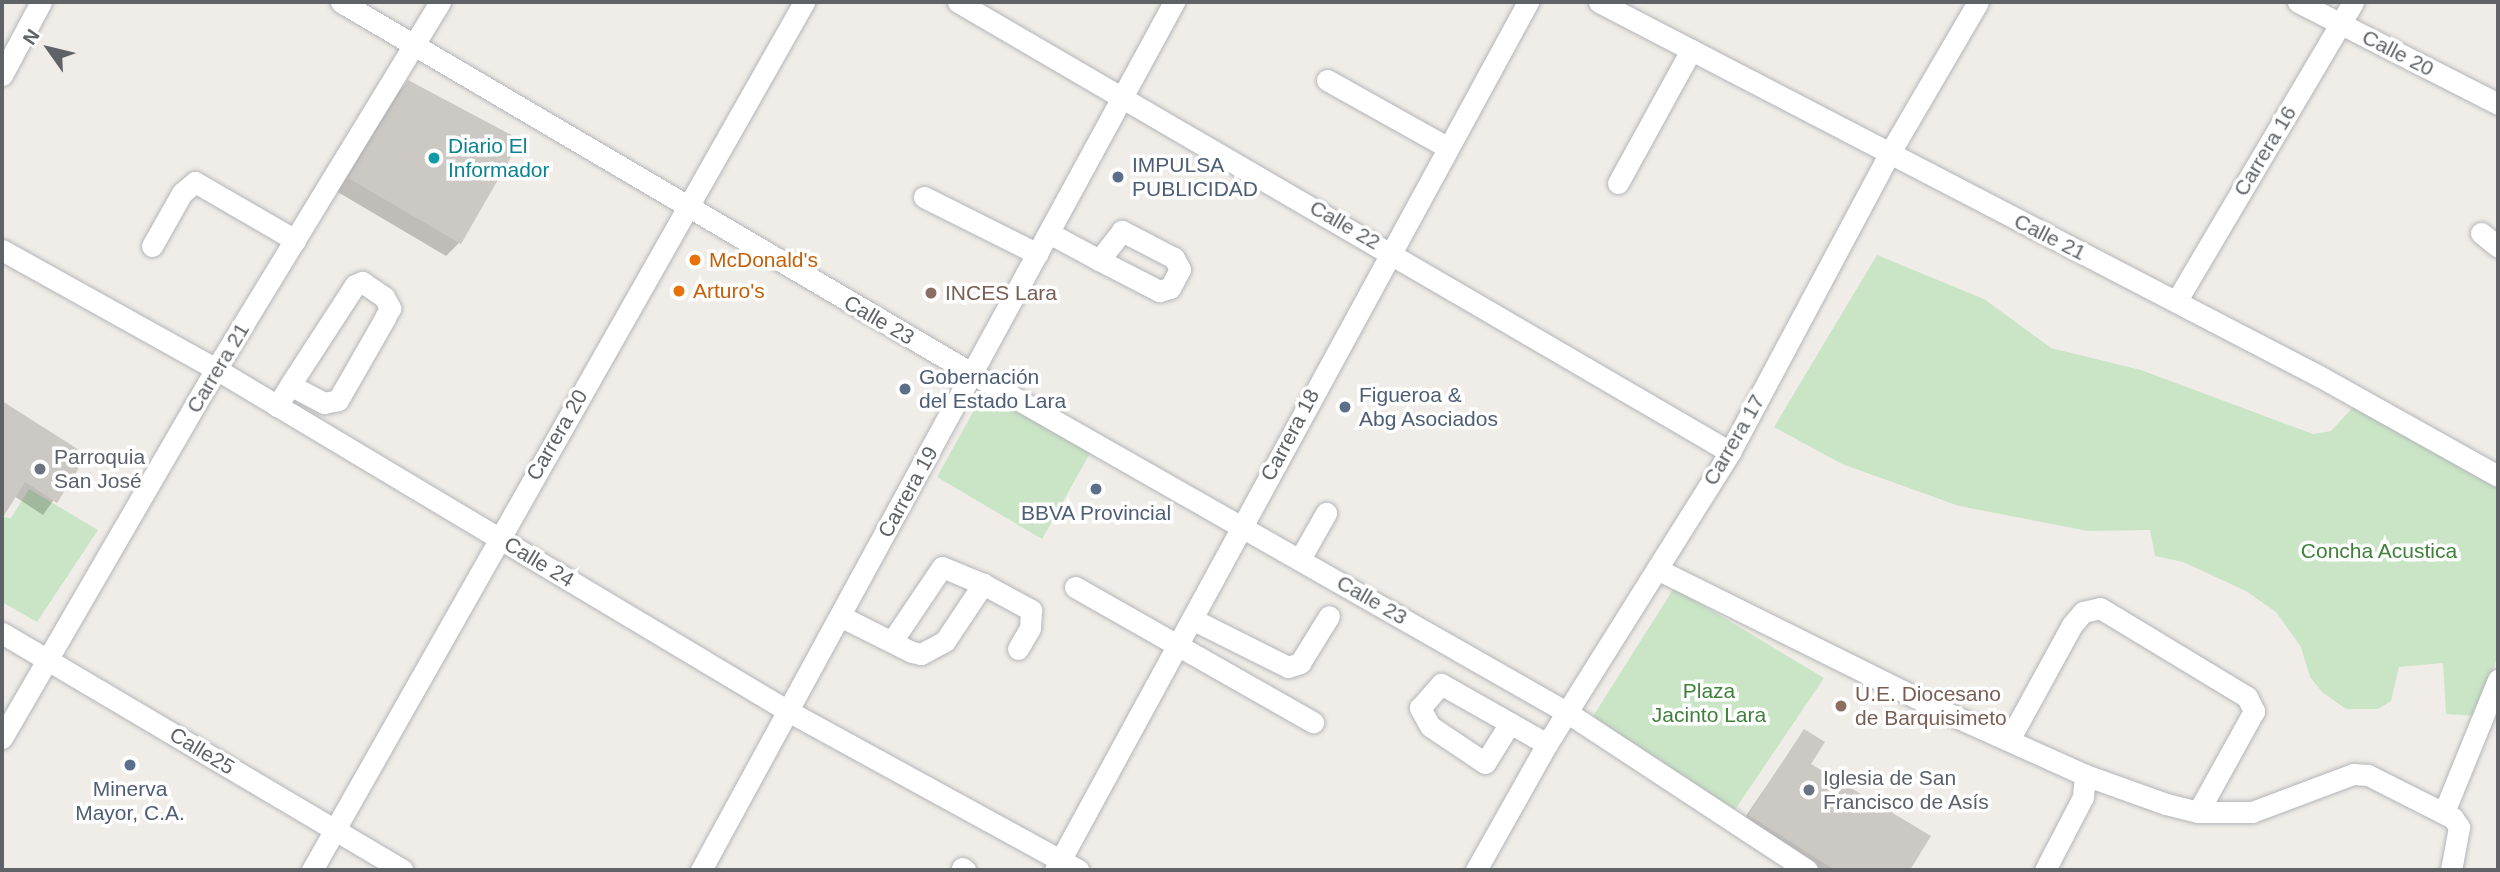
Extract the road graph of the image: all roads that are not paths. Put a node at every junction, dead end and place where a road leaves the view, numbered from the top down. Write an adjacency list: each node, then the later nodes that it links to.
1 (41, 2): 15 (street)
2 (341, 2): 13 (street, Calle 23)
3 (440, 2): 13 (street, Carrera 21)
4 (804, 2): 23 (street, Carrera 20)
5 (958, 2): 17 (street, Calle 22)
6 (1174, 2): 17 (street, Carrera 19)
7 (1528, 2): 19 (street, Carrera 18)
8 (1599, 2): 14 (street, Calle 21)
9 (1978, 2): 20 (street, Carrera 17)
10 (2298, 2): 12 (street, Calle 20)
11 (2353, 2): 12 (street, Carrera 16)
12 (2340, 24): 18 (street, Calle 20); 33 (street, Carrera 16)
13 (416, 44): 23 (street, Calle 23); 26 (street, Carrera 21)
14 (1691, 50): 20 (street, Calle 21); 21 (street)
15 (2, 75)
16 (1327, 80): 19 (street)
17 (1124, 95): 24 (street, Carrera 19); 30 (street, Calle 22)
18 (2498, 104)
19 (1447, 147): 30 (street, Carrera 18)
20 (1888, 156): 33 (street, Calle 21); 38 (street, Carrera 17)
21 (1618, 183)
22 (924, 197): 31 (street)
23 (688, 208): 35 (street, Calle 23); 42 (street, Carrera 20)
24 (1049, 233): 31 (street, Carrera 19); 32 (street)
25 (2481, 233): 28 (street)
26 (295, 240): 27 (street); 34 (street, Carrera 21)
27 (152, 246)
28 (2498, 247)
29 (2, 250): 34 (street, Calle 24)
30 (1389, 251): 38 (street, Calle 22); 41 (street, Carrera 18)
31 (1038, 254): 35 (street, Carrera 19)
32 (1099, 260)
33 (2177, 300): 39 (street, Calle 21)
34 (216, 369): 37 (street, Calle 24); 54 (street, Carrera 21)
35 (973, 374): 41 (street, Calle 23); 47 (street, Carrera 19)
36 (290, 385): 36 (street); 37 (street)
37 (277, 406): 42 (street, Calle 24)
38 (1730, 452): 44 (street, Carrera 17)
39 (2498, 476)
40 (1326, 513): 43 (street)
41 (1242, 526): 43 (street, Calle 23); 49 (street, Carrera 18)
42 (498, 538): 56 (street, Calle 24); 66 (street, Carrera 20)
43 (1300, 559): 57 (street, Calle 23)
44 (1657, 569): 57 (street, Carrera 17); 61 (street)
45 (983, 584): 51 (street); 51 (street); 53 (street)
46 (1075, 587): 52 (street)
47 (840, 615): 51 (street); 56 (street, Carrera 19)
48 (1329, 616): 49 (street)
49 (1192, 619): 52 (street, Carrera 18)
50 (2, 633): 54 (street, Calle25)
51 (892, 641)
52 (1177, 644): 58 (street); 67 (street, Carrera 18)
53 (1018, 649)
54 (48, 659): 60 (street, Carrera 21); 66 (street, Calle25)
55 (2498, 680): 65 (street)
56 (788, 711): 67 (street, Calle 24); 70 (street, Carrera 19)
57 (1568, 713): 62 (street, Carrera 17); 72 (street, Calle 23)
58 (1313, 722)
59 (1510, 723): 62 (street)
60 (2, 738)
61 (2009, 740): 63 (street); 64 (street)
62 (1547, 744): 71 (street, Carrera 17)
63 (2084, 775): 64 (street); 73 (street)
64 (2198, 812): 65 (street)
65 (2444, 812): 74 (street)
66 (334, 831): 68 (street, Carrera 20); 69 (street, Calle25)
67 (1064, 867)
68 (312, 870)
69 (401, 870)
70 (701, 870)
71 (1476, 870)
72 (1807, 870)
73 (2045, 870)
74 (2451, 870)

